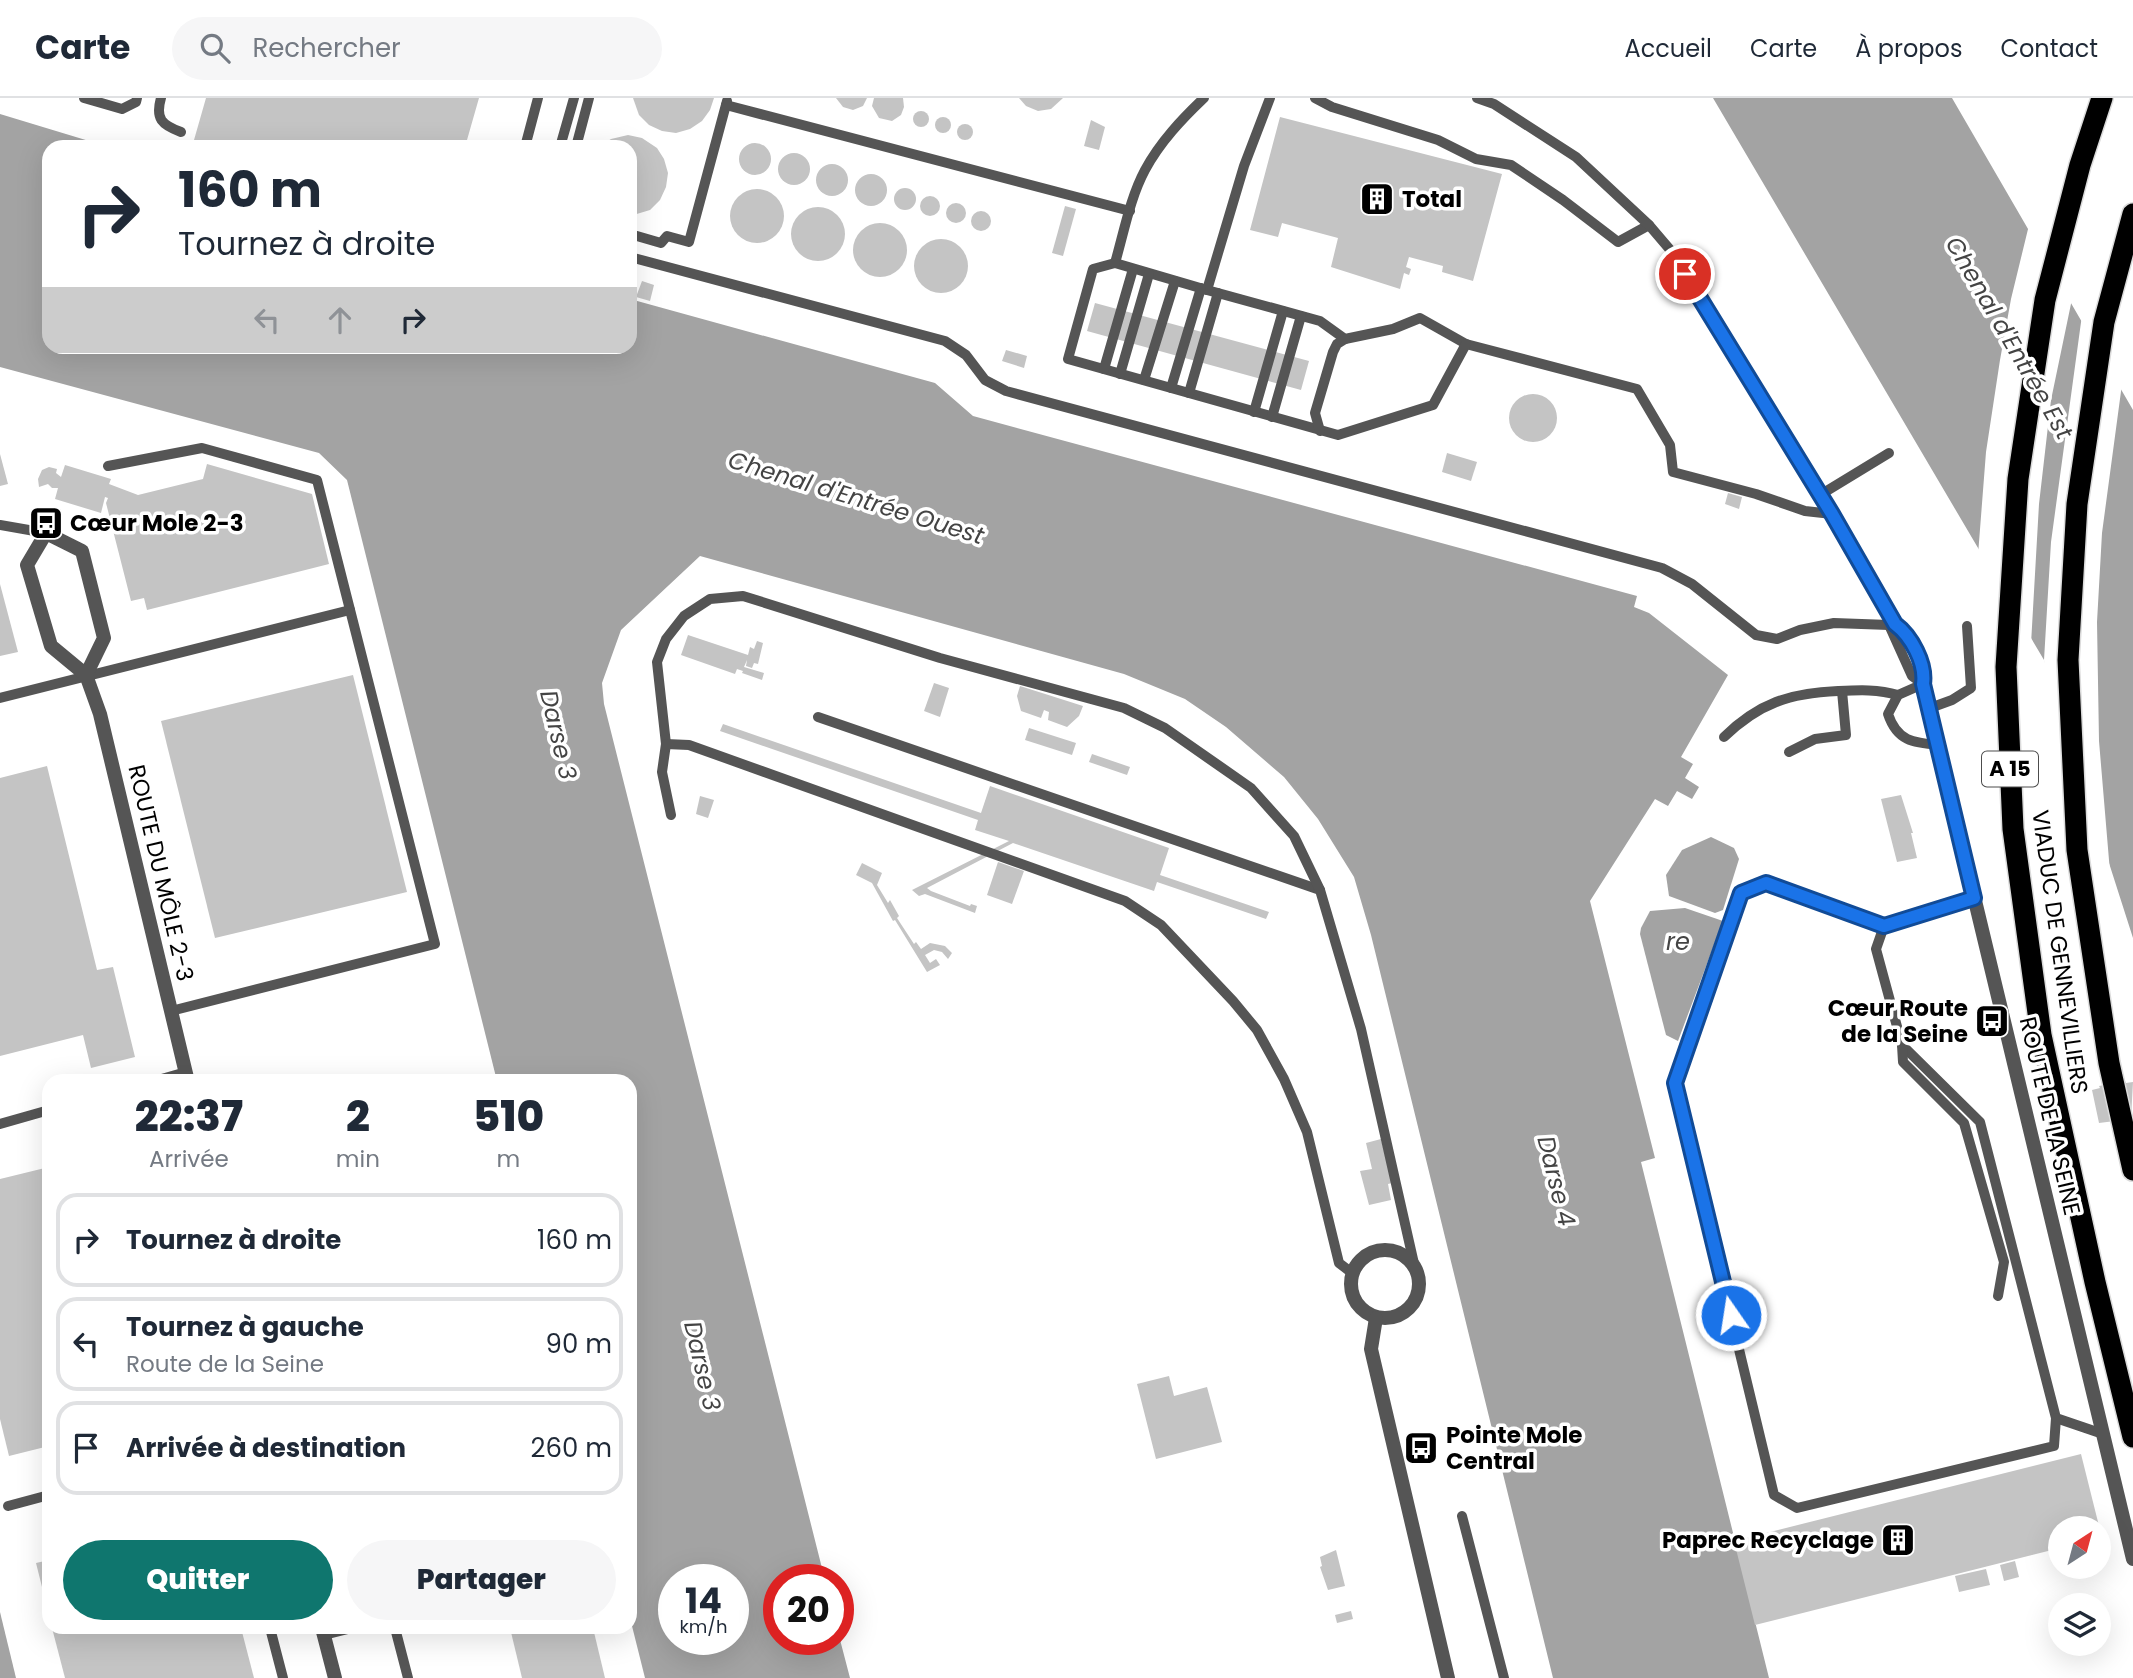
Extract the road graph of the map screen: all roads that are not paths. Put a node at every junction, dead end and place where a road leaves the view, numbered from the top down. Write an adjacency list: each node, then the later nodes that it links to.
1 (84, 98): 2 (lane)
2 (137, 98)
3 (161, 98): 13 (lane)
4 (538, 98): 14 (lane)
5 (574, 98): 15 (lane)
6 (589, 98): 16 (lane)
7 (1204, 98): 17 (lane)
8 (1270, 98): 26 (lane)
9 (1315, 98): 19 (lane)
10 (1477, 98): 19 (lane, ROUTE DE LA SEINE)
11 (2102, 98): 75 (highway, VIADUC DE GENNEVILLIERS / A 15)
12 (727, 101): 17 (lane); 20 (lane)
13 (181, 132)
14 (527, 140)
15 (562, 140)
16 (578, 140)
17 (1130, 211): 22 (lane)
18 (2133, 214): 68 (highway, VIADUC DE GENNEVILLIERS / A 15)
19 (1649, 225): 41 (lane, ROUTE DE LA SEINE)
20 (637, 236)
21 (637, 259): 46 (lane)
22 (1115, 263): 23 (lane); 31 (lane)
23 (1133, 269): 24 (lane); 31 (lane)
24 (1149, 274): 25 (lane); 32 (lane)
25 (1175, 281): 26 (lane); 33 (lane)
26 (1209, 290): 27 (lane); 34 (lane); 35 (lane)
27 (1283, 311): 28 (lane); 36 (lane)
28 (1301, 316): 29 (lane); 37 (lane)
29 (1345, 339): 30 (lane); 38 (lane)
30 (1466, 344): 38 (lane); 42 (lane)
31 (1104, 369): 32 (lane)
32 (1120, 374): 33 (lane)
33 (1144, 380): 34 (lane)
34 (1171, 388): 35 (lane)
35 (1189, 393): 36 (lane)
36 (1254, 412): 37 (lane)
37 (1272, 417): 38 (lane)
38 (1320, 430)
39 (1889, 453): 41 (lane)
40 (108, 466): 45 (lane)
41 (1820, 495): 42 (lane, ROUTE DE LA SEINE)
42 (1832, 514): 46 (lane, ROUTE DE LA SEINE)
43 (0, 526): 44 (lane)
44 (46, 533): 48 (street); 48 (street)
45 (350, 610): 48 (lane); 63 (lane)
46 (1892, 624): 49 (lane, ROUTE DE LA SEINE)
47 (1967, 626): 53 (lane)
48 (86, 675): 52 (lane); 63 (street, ROUTE DU MÔLE 2-3)
49 (1923, 684): 51 (lane); 53 (street, ROUTE DE LA SEINE)
50 (1842, 691): 51 (lane); 55 (lane); 58 (lane)
51 (1898, 695): 57 (lane)
52 (0, 698)
53 (1930, 708): 57 (street, ROUTE DE LA SEINE)
54 (818, 717): 60 (lane)
55 (1724, 737)
56 (666, 744): 59 (lane); 60 (lane); 70 (lane)
57 (1939, 745): 61 (street, ROUTE DE LA SEINE)
58 (1789, 752)
59 (671, 815)
60 (1320, 890): 69 (lane)
61 (1974, 898): 62 (lane); 74 (street, ROUTE DE LA SEINE)
62 (1884, 926): 64 (lane); 73 (lane)
63 (171, 1011): 65 (street, ROUTE DU MÔLE 2-3)
64 (1902, 1045): 71 (lane); 73 (lane)
65 (186, 1074)
66 (42, 1112): 67 (lane)
67 (0, 1124)
68 (2133, 1170)
69 (1415, 1268): 70 (street); 72 (street)
70 (1352, 1273): 72 (street)
71 (1998, 1296)
72 (1376, 1318): 86 (street)
73 (2056, 1418): 74 (lane)
74 (2103, 1434): 79 (street, ROUTE DE LA SEINE)
75 (2133, 1437)
76 (42, 1497): 77 (lane)
77 (8, 1506)
78 (1462, 1516): 87 (lane)
79 (2133, 1559)
80 (272, 1634): 83 (lane)
81 (324, 1634): 84 (street)
82 (397, 1634): 85 (lane)
83 (283, 1678)
84 (335, 1678)
85 (408, 1678)
86 (1448, 1678)
87 (1504, 1678)

